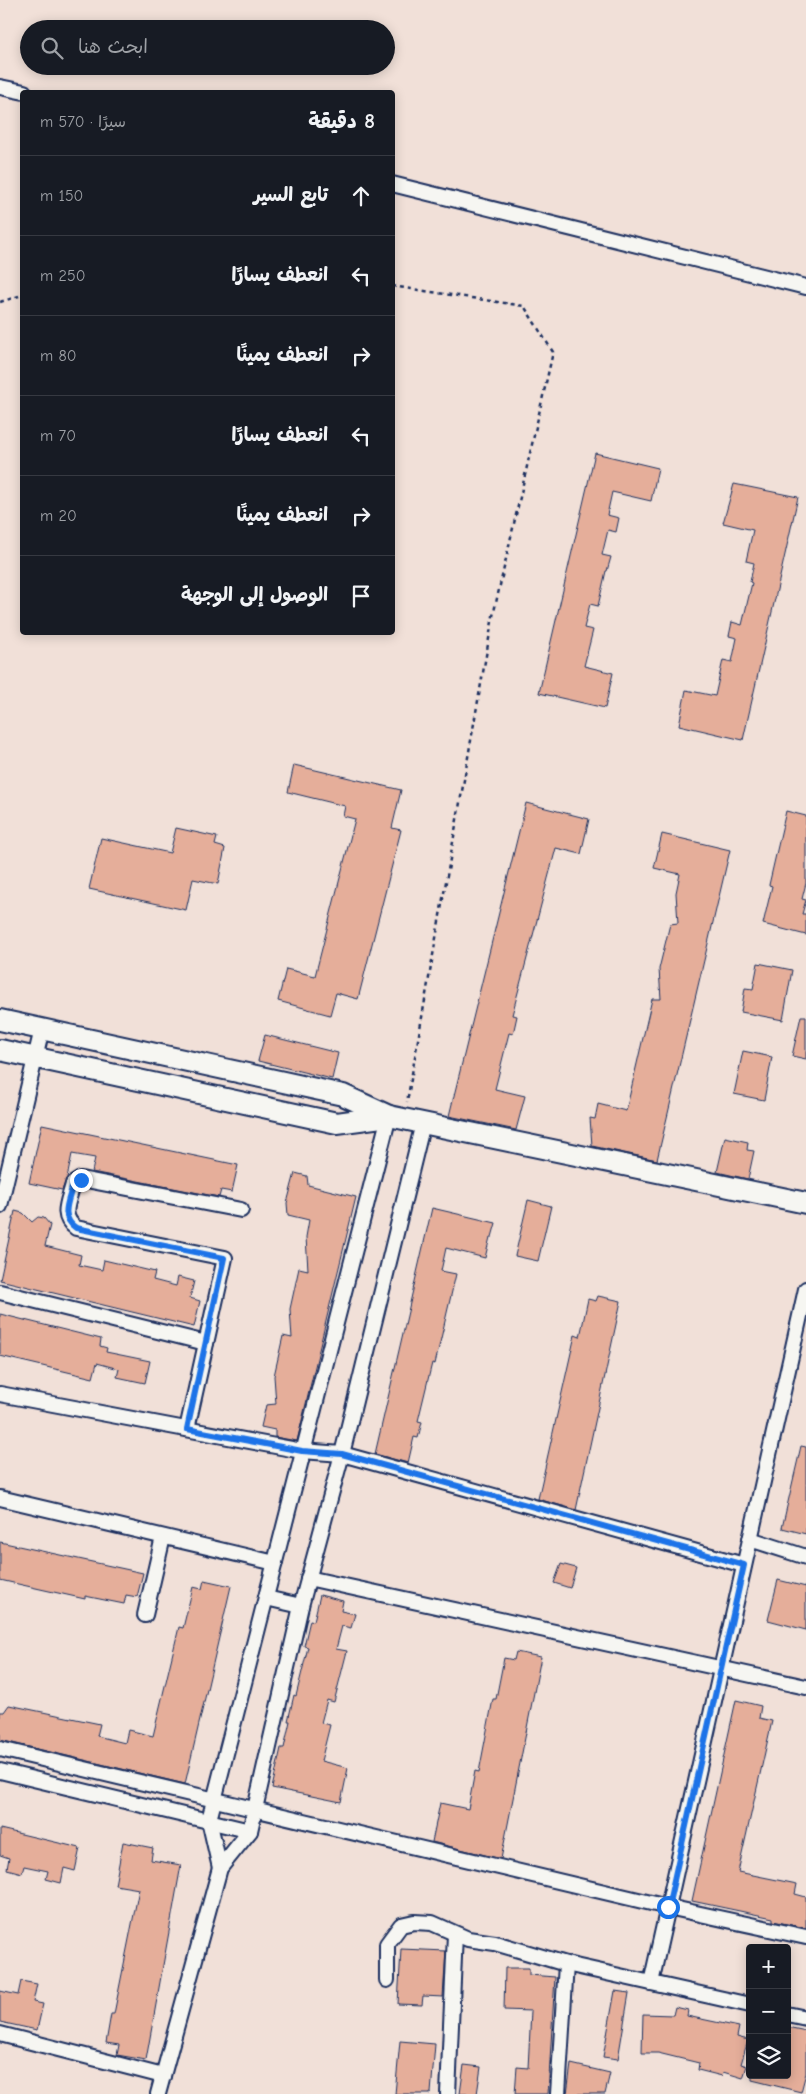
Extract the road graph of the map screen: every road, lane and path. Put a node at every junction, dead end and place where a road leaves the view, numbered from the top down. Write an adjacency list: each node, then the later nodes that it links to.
1 (0, 86): 2 (street)
2 (20, 91)
3 (395, 185): 5 (street)
4 (395, 286): 12 (path)
5 (806, 287)
6 (20, 296): 7 (path)
7 (0, 302)
8 (0, 1020): 9 (main road)
9 (42, 1028): 11 (street); 12 (main road)
10 (0, 1050): 11 (main road)
11 (36, 1058): 12 (main road); 14 (street)
12 (406, 1119): 13 (main road); 21 (street); 22 (street)
13 (806, 1203)
14 (0, 1206)
15 (241, 1210): 18 (street)
16 (806, 1289): 25 (street)
17 (0, 1292): 18 (street)
18 (206, 1343): 20 (street)
19 (0, 1394): 20 (street)
20 (187, 1429): 21 (street)
21 (302, 1451): 22 (street); 27 (street)
22 (342, 1454): 28 (street); 29 (street)
23 (0, 1498): 24 (street)
24 (163, 1537): 27 (street); 32 (street)
25 (750, 1539): 26 (street); 28 (street)
26 (806, 1557)
27 (275, 1563): 30 (street)
28 (744, 1565): 33 (street)
29 (308, 1578): 31 (street); 33 (street)
30 (266, 1598): 31 (street); 37 (street)
31 (300, 1606): 38 (street)
32 (145, 1615)
33 (721, 1668): 34 (street); 42 (street)
34 (806, 1687)
35 (0, 1749): 37 (street)
36 (0, 1771): 39 (street)
37 (215, 1800): 38 (street); 39 (street)
38 (254, 1810): 40 (street); 42 (street)
39 (209, 1820): 40 (street); 41 (street)
40 (250, 1831): 41 (street)
41 (220, 1868): 52 (street)
42 (668, 1907): 44 (street); 47 (street)
43 (455, 1934): 45 (street); 46 (street); 54 (street)
44 (806, 1937)
45 (566, 1964): 47 (street); 55 (street)
46 (387, 1980)
47 (651, 1983): 48 (street)
48 (746, 2005)
49 (791, 2015): 50 (street)
50 (806, 2018)
51 (0, 2034): 52 (street)
52 (163, 2076): 53 (street)
53 (158, 2094)
54 (448, 2094)
55 (558, 2094)

